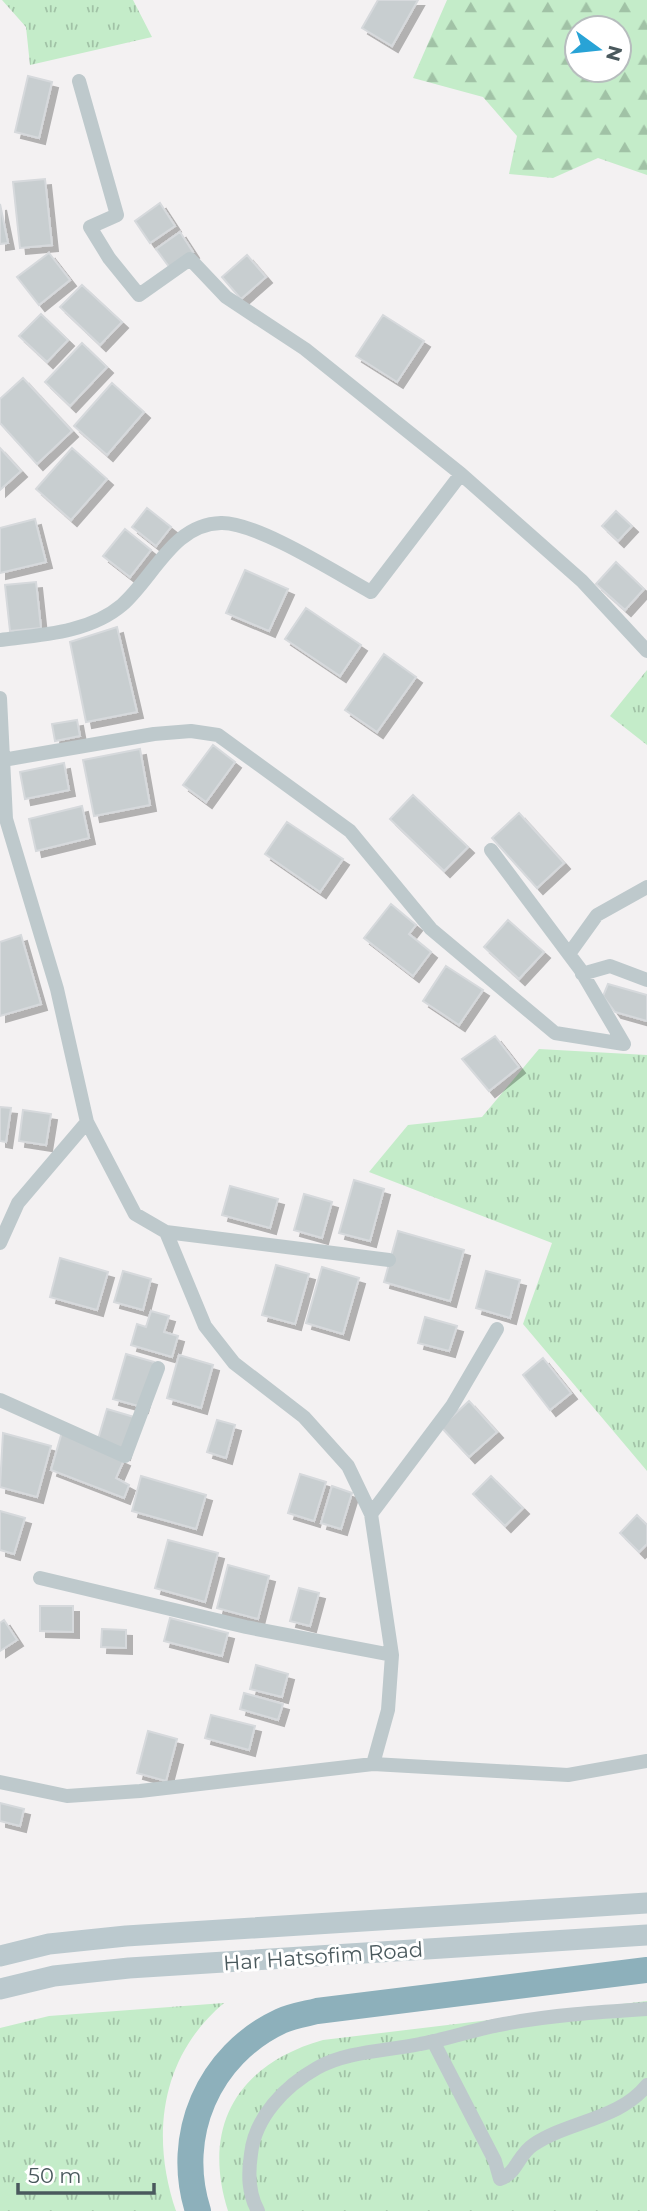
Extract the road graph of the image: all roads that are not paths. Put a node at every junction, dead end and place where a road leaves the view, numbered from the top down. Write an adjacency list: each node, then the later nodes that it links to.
1 (79, 82): 2 (street)
2 (461, 474): 3 (street); 4 (street)
3 (0, 640)
4 (647, 651)
5 (0, 698): 6 (street)
6 (3, 760): 10 (street); 12 (street)
7 (491, 850): 9 (street)
8 (647, 887): 9 (street)
9 (569, 954): 10 (street)
10 (582, 974): 11 (street)
11 (647, 979)
12 (87, 1122): 13 (street); 14 (street)
13 (166, 1232): 15 (street); 19 (street)
14 (0, 1243)
15 (389, 1260)
16 (497, 1329): 19 (street)
17 (159, 1368): 18 (street)
18 (0, 1401)
19 (371, 1514): 21 (street)
20 (40, 1578): 21 (street)
21 (392, 1655): 23 (street)
22 (647, 1761): 23 (street)
23 (373, 1764): 24 (street)
24 (0, 1782)
25 (647, 1903): 27 (main road, Har Hatsofim Road)
26 (647, 1936): 29 (main road, Har Hatsofim Road)
27 (0, 1956)
28 (647, 1970): 33 (highway)
29 (0, 1989)
30 (647, 2009): 31 (street)
31 (433, 2041): 32 (street); 34 (street)
32 (647, 2084)
33 (198, 2211)
34 (258, 2211)

